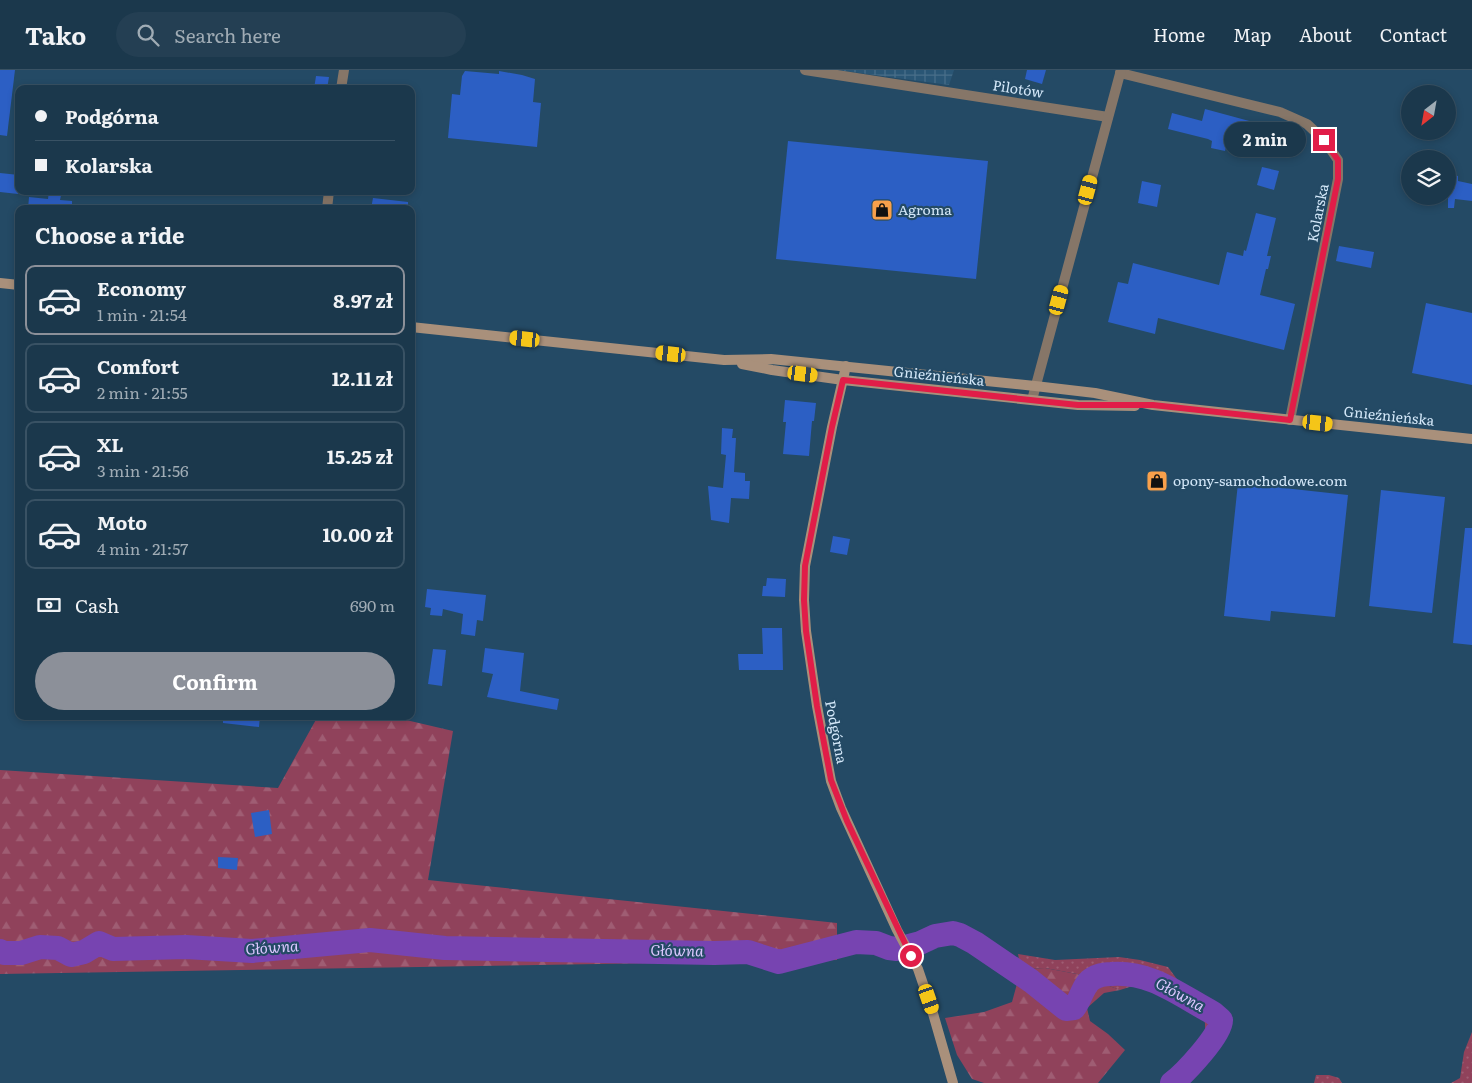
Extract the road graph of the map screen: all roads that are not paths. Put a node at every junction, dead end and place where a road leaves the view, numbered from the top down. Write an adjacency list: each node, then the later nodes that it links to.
1 (344, 70): 4 (street)
2 (806, 70): 5 (street, Pilotów)
3 (1120, 71): 5 (street); 15 (street, Kolarska)
4 (342, 85)
5 (1108, 116): 12 (street)
6 (0, 284): 7 (main road)
7 (15, 286)
8 (415, 327): 9 (main road, Gnieźnieńska)
9 (724, 360): 10 (main road, Gnieźnieńska); 11 (main road, Gnieźnieńska)
10 (846, 366): 11 (main road, Podgórna); 12 (main road, Gnieźnieńska)
11 (843, 380): 13 (main road, Gnieźnieńska); 17 (main road, Podgórna)
12 (1036, 386): 13 (street); 14 (main road, Gnieźnieńska)
13 (1032, 400): 14 (main road, Gnieźnieńska)
14 (1153, 405): 15 (main road, Gnieźnieńska)
15 (1290, 420): 16 (main road, Gnieźnieńska)
16 (1472, 439)
17 (954, 1083)

